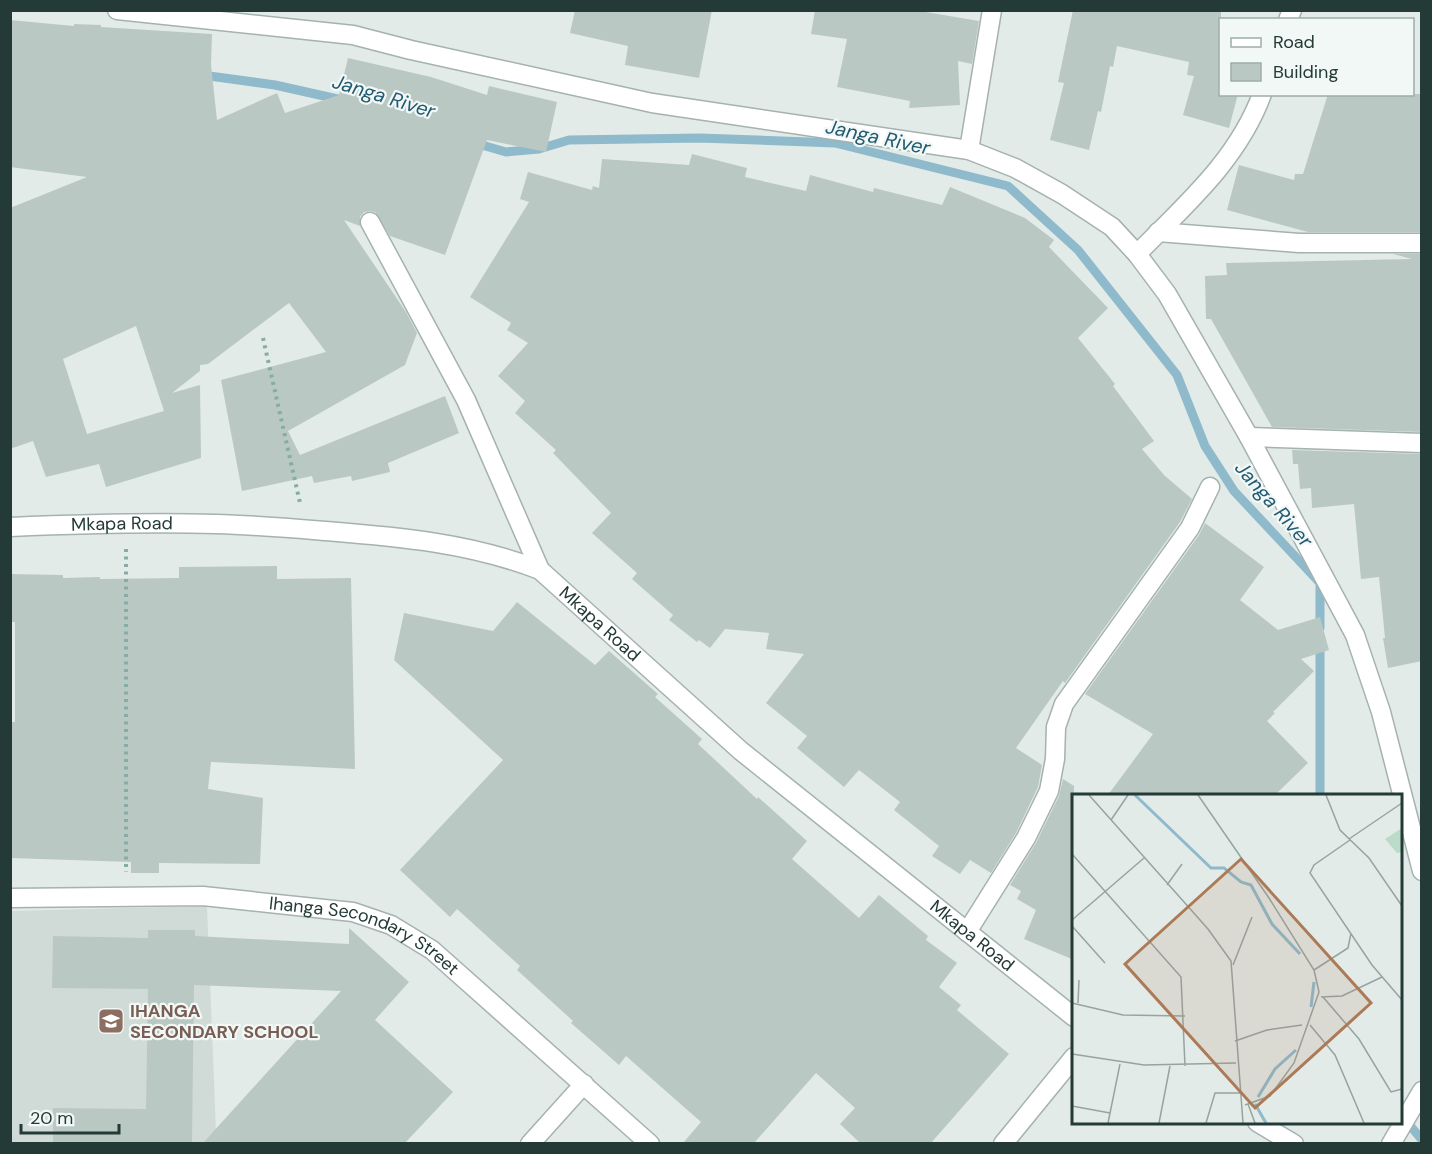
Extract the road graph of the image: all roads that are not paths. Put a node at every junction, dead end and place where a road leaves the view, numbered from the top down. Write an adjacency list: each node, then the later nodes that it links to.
1 (117, 10): 4 (street)
2 (992, 10): 4 (street)
3 (1261, 96): 6 (street)
4 (969, 150): 8 (street)
5 (370, 222): 13 (street)
6 (1158, 232): 7 (street); 8 (street)
7 (1422, 243)
8 (1137, 254): 9 (street)
9 (1249, 436): 10 (street); 14 (street)
10 (1422, 443)
11 (1210, 487): 16 (street)
12 (10, 527): 13 (street, Mkapa Road)
13 (540, 570): 16 (street, Mkapa Road)
14 (1422, 871)
15 (10, 898): 19 (street, Ihanga Secondary Street)
16 (967, 932): 17 (street, Mkapa Road)
17 (1072, 1015)
18 (1072, 1059): 25 (street)
19 (584, 1084): 23 (street); 24 (street, Ihanga Secondary Street)
20 (1422, 1091): 22 (street)
21 (1261, 1124): 26 (street)
22 (1395, 1137)
23 (530, 1143)
24 (650, 1143)
25 (1003, 1143)
26 (1294, 1143)

